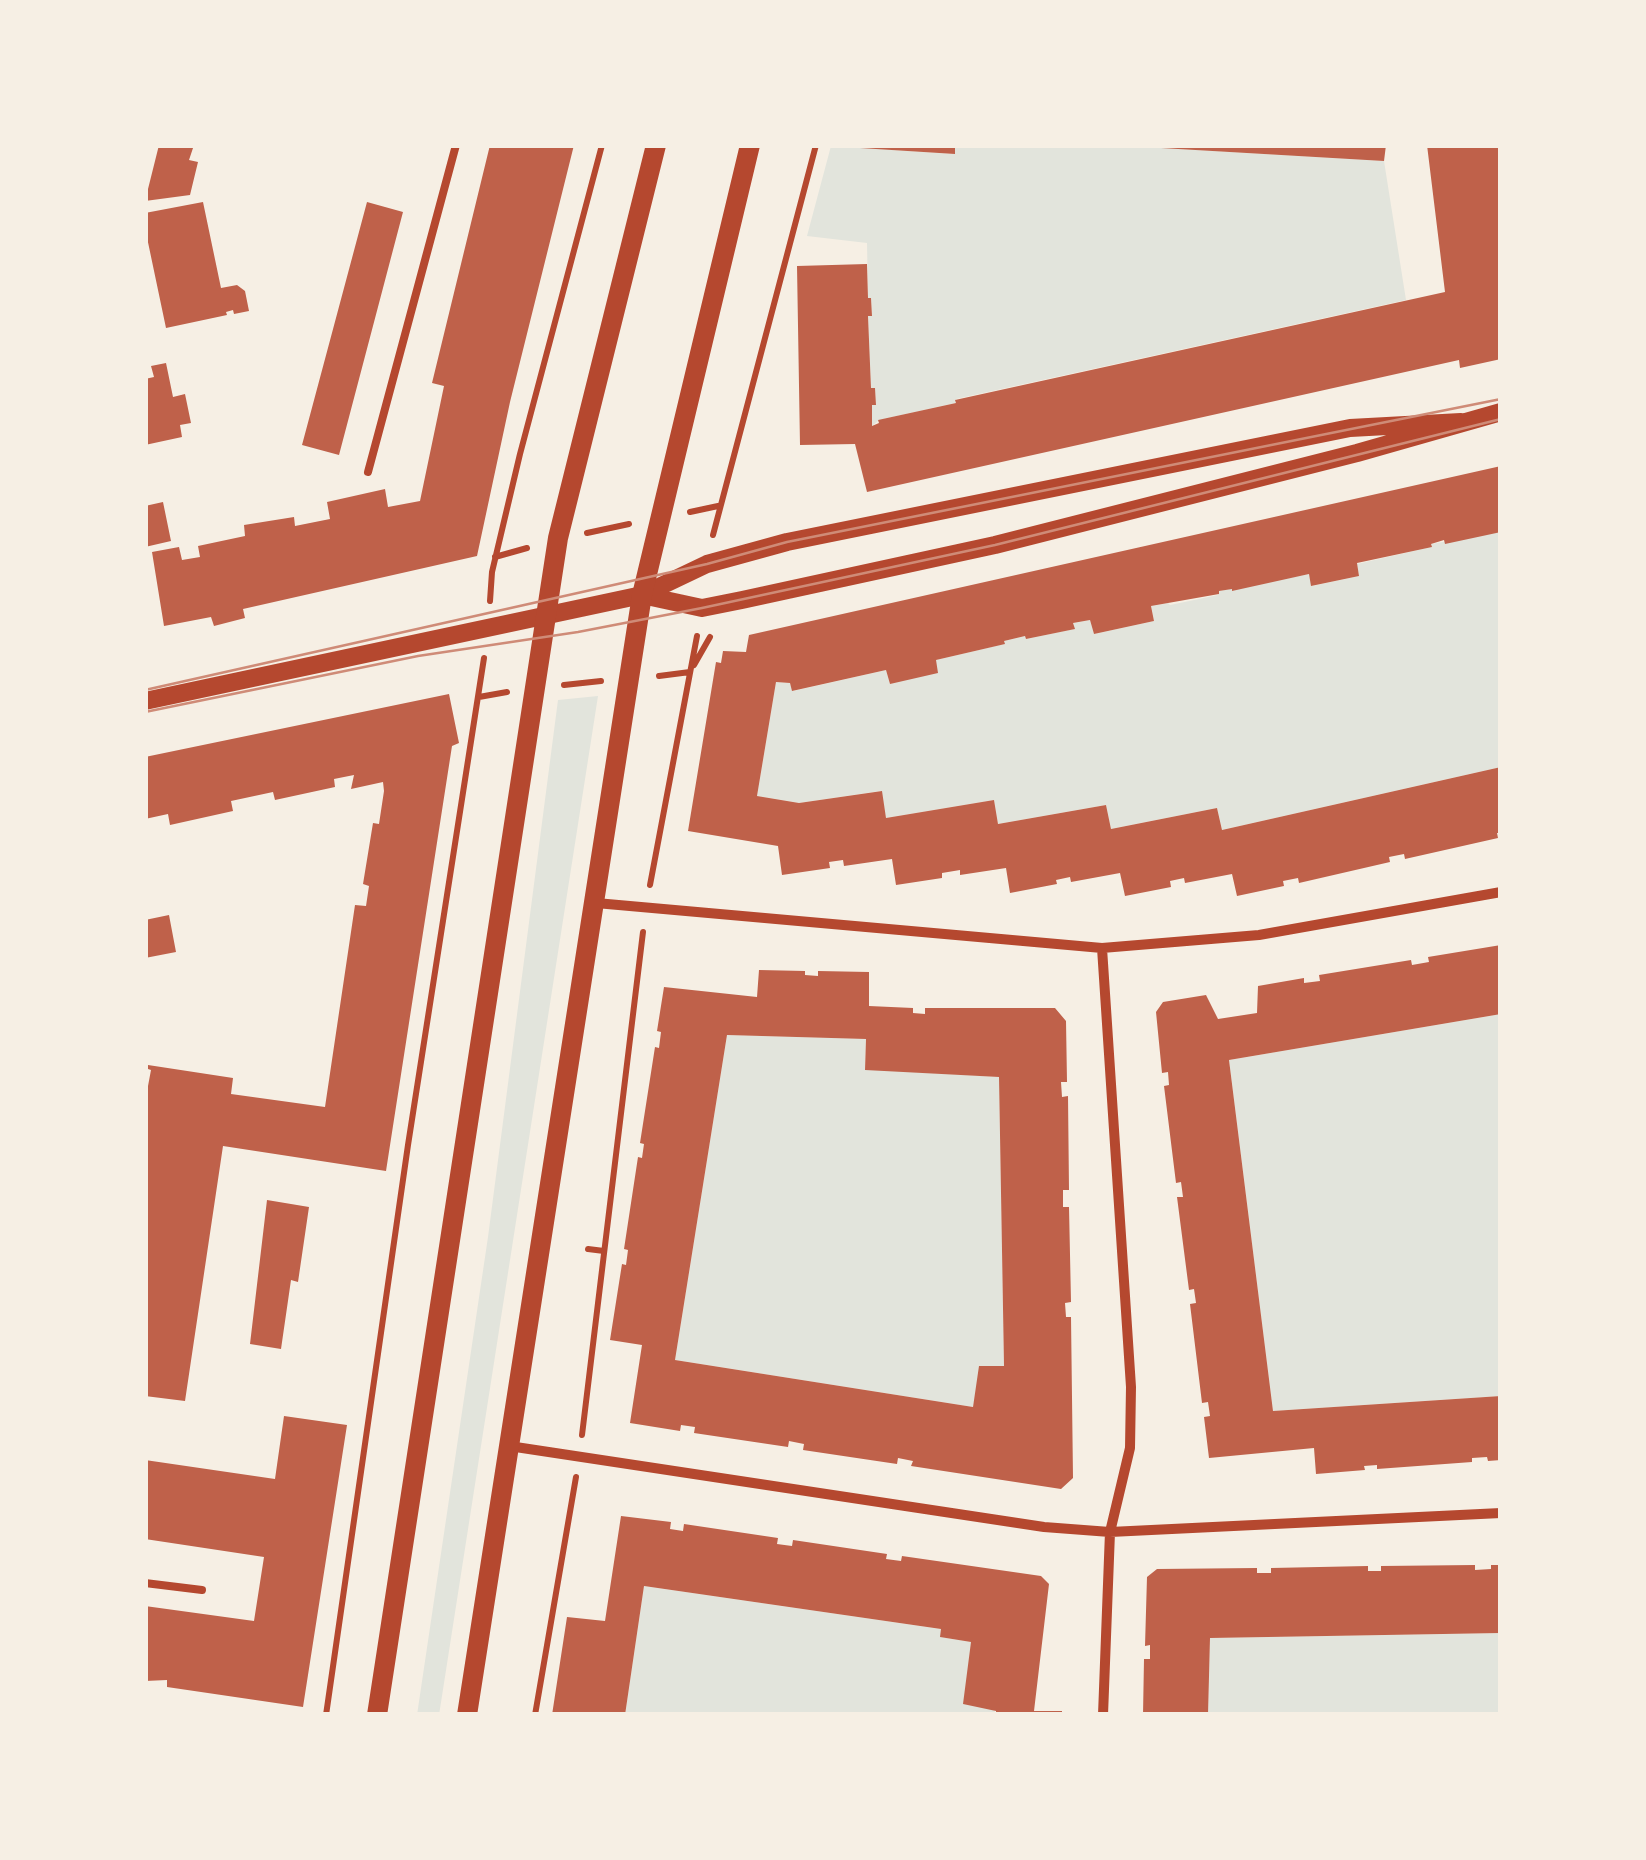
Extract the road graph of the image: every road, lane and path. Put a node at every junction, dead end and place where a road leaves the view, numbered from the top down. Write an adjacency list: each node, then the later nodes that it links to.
1 (456, 145): 8 (lane)
2 (602, 145): 11 (path)
3 (656, 145): 10 (main road)
4 (750, 145): 9 (main road)
5 (816, 145): 9 (path)
6 (1501, 412): 7 (street)
7 (1461, 422): 12 (street); 12 (street)
8 (368, 472)
9 (658, 518): 10 (path); 12 (main road)
10 (558, 538): 11 (path); 13 (main road)
11 (495, 557): 14 (path)
12 (642, 594): 13 (street); 15 (main road)
13 (546, 617): 14 (street); 16 (main road)
14 (489, 628): 17 (path); 18 (street)
15 (631, 679): 16 (path); 20 (main road); 21 (path)
16 (534, 688): 17 (path); 32 (main road)
17 (479, 697): 31 (path)
18 (145, 701)
19 (1501, 892): 22 (street)
20 (596, 903): 21 (street); 25 (main road)
21 (646, 909): 22 (street); 24 (path)
22 (1102, 948): 28 (street)
23 (588, 1249): 24 (path)
24 (604, 1251): 26 (path)
25 (509, 1446): 26 (street); 33 (main road)
26 (580, 1456): 28 (street); 34 (path)
27 (1501, 1513): 28 (street)
28 (1110, 1532): 35 (street)
29 (145, 1583): 30 (lane)
30 (202, 1590)
31 (326, 1715)
32 (377, 1715)
33 (467, 1715)
34 (535, 1715)
35 (1103, 1715)

